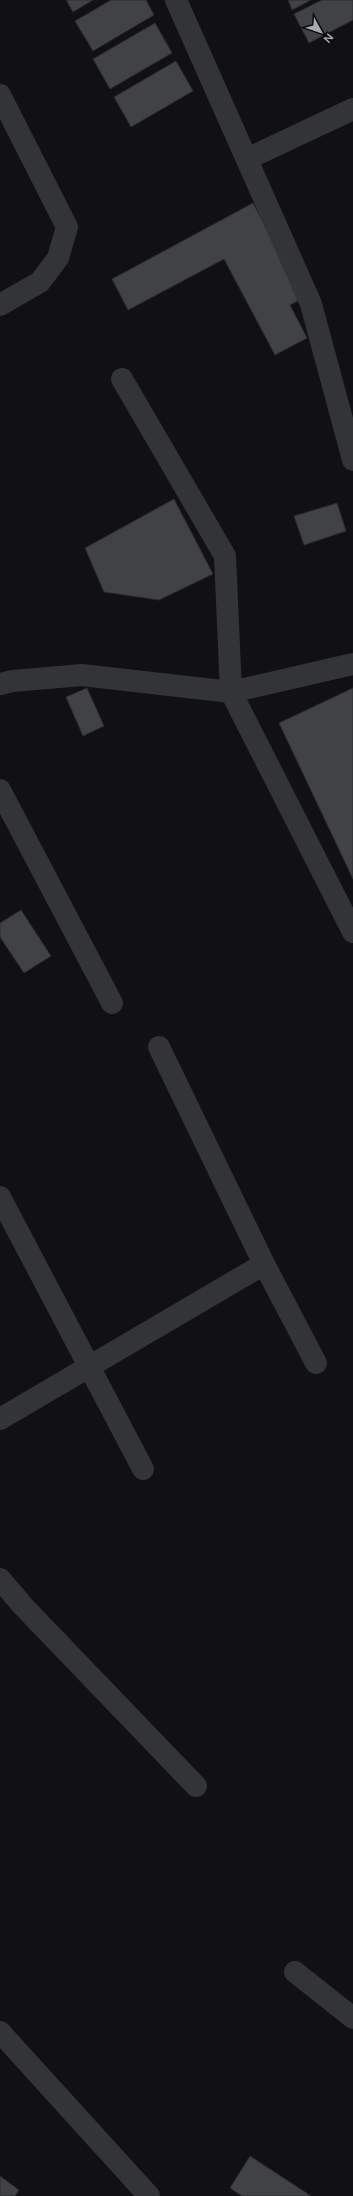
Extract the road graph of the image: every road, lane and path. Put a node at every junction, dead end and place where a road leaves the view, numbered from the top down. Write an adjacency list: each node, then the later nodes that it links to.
1 (176, 0): 4 (street)
2 (0, 95): 5 (street)
3 (353, 109): 4 (street)
4 (247, 160): 7 (street)
5 (0, 305)
6 (122, 379): 10 (street)
7 (353, 460)
8 (353, 664): 10 (street)
9 (0, 684): 10 (street)
10 (231, 692): 12 (street)
11 (0, 790): 13 (street)
12 (353, 932)
13 (112, 1003)
14 (159, 1047): 16 (street)
15 (0, 1196): 18 (street)
16 (264, 1264): 17 (street); 18 (street)
17 (316, 1364)
18 (90, 1366): 19 (street); 20 (street)
19 (0, 1419)
20 (143, 1469)
21 (0, 1579): 22 (street)
22 (196, 1786)
23 (295, 1972): 24 (street)
24 (353, 2018)
25 (0, 2032): 26 (street)
26 (149, 2196)

